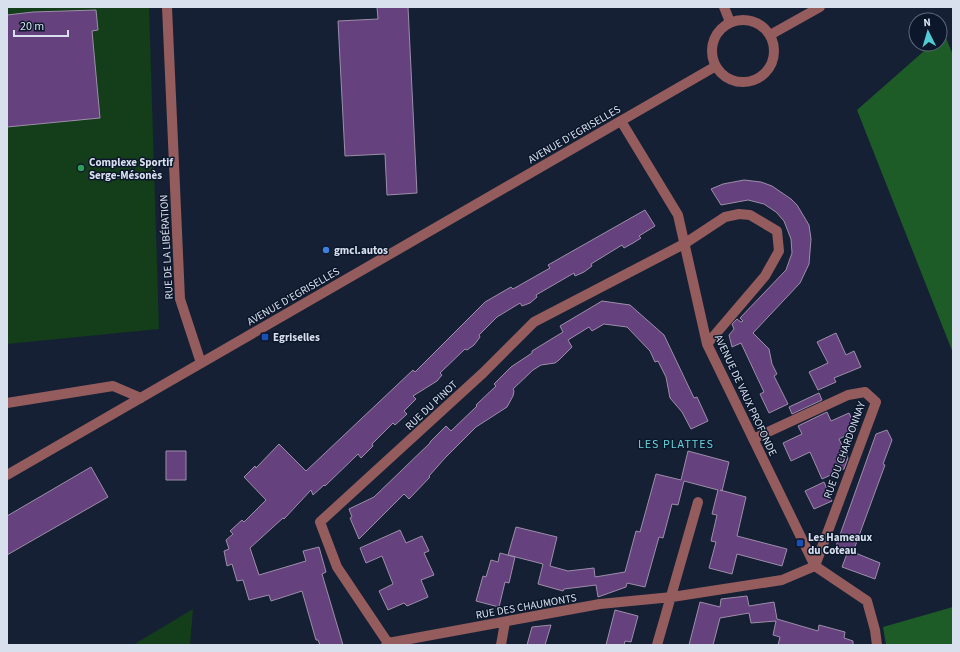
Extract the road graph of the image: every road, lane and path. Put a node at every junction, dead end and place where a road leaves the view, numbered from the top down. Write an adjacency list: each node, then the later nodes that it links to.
1 (167, 7): 10 (street, RUE DE LA LIBÉRATION)
2 (724, 7): 4 (street)
3 (820, 7): 5 (street)
4 (730, 22): 5 (street); 6 (street)
5 (770, 34): 6 (street)
6 (716, 66): 7 (street, AVENUE D'EGRISELLES)
7 (621, 121): 8 (street, AVENUE DE VAUX PROFONDE); 10 (street, AVENUE D'EGRISELLES)
8 (684, 244): 9 (street, AVENUE DE VAUX PROFONDE); 9 (street); 19 (street, RUE DU PINOT)
9 (707, 344): 13 (street, AVENUE DE VAUX PROFONDE)
10 (201, 363): 11 (street, AVENUE D'EGRISELLES)
11 (141, 398): 12 (street); 14 (street, AVENUE D'EGRISELLES)
12 (7, 403)
13 (753, 439): 16 (street, AVENUE DE VAUX PROFONDE); 16 (street, RUE DU CHARDONNAY)
14 (7, 475)
15 (698, 502): 17 (street)
16 (815, 566): 17 (street, RUE DES CHAUMONTS); 22 (street)
17 (672, 597): 18 (street, RUE DES CHAUMONTS); 21 (street)
18 (505, 622): 19 (street, RUE DES CHAUMONTS); 20 (street)
19 (387, 644)
20 (501, 645)
21 (657, 645)
22 (877, 645)

